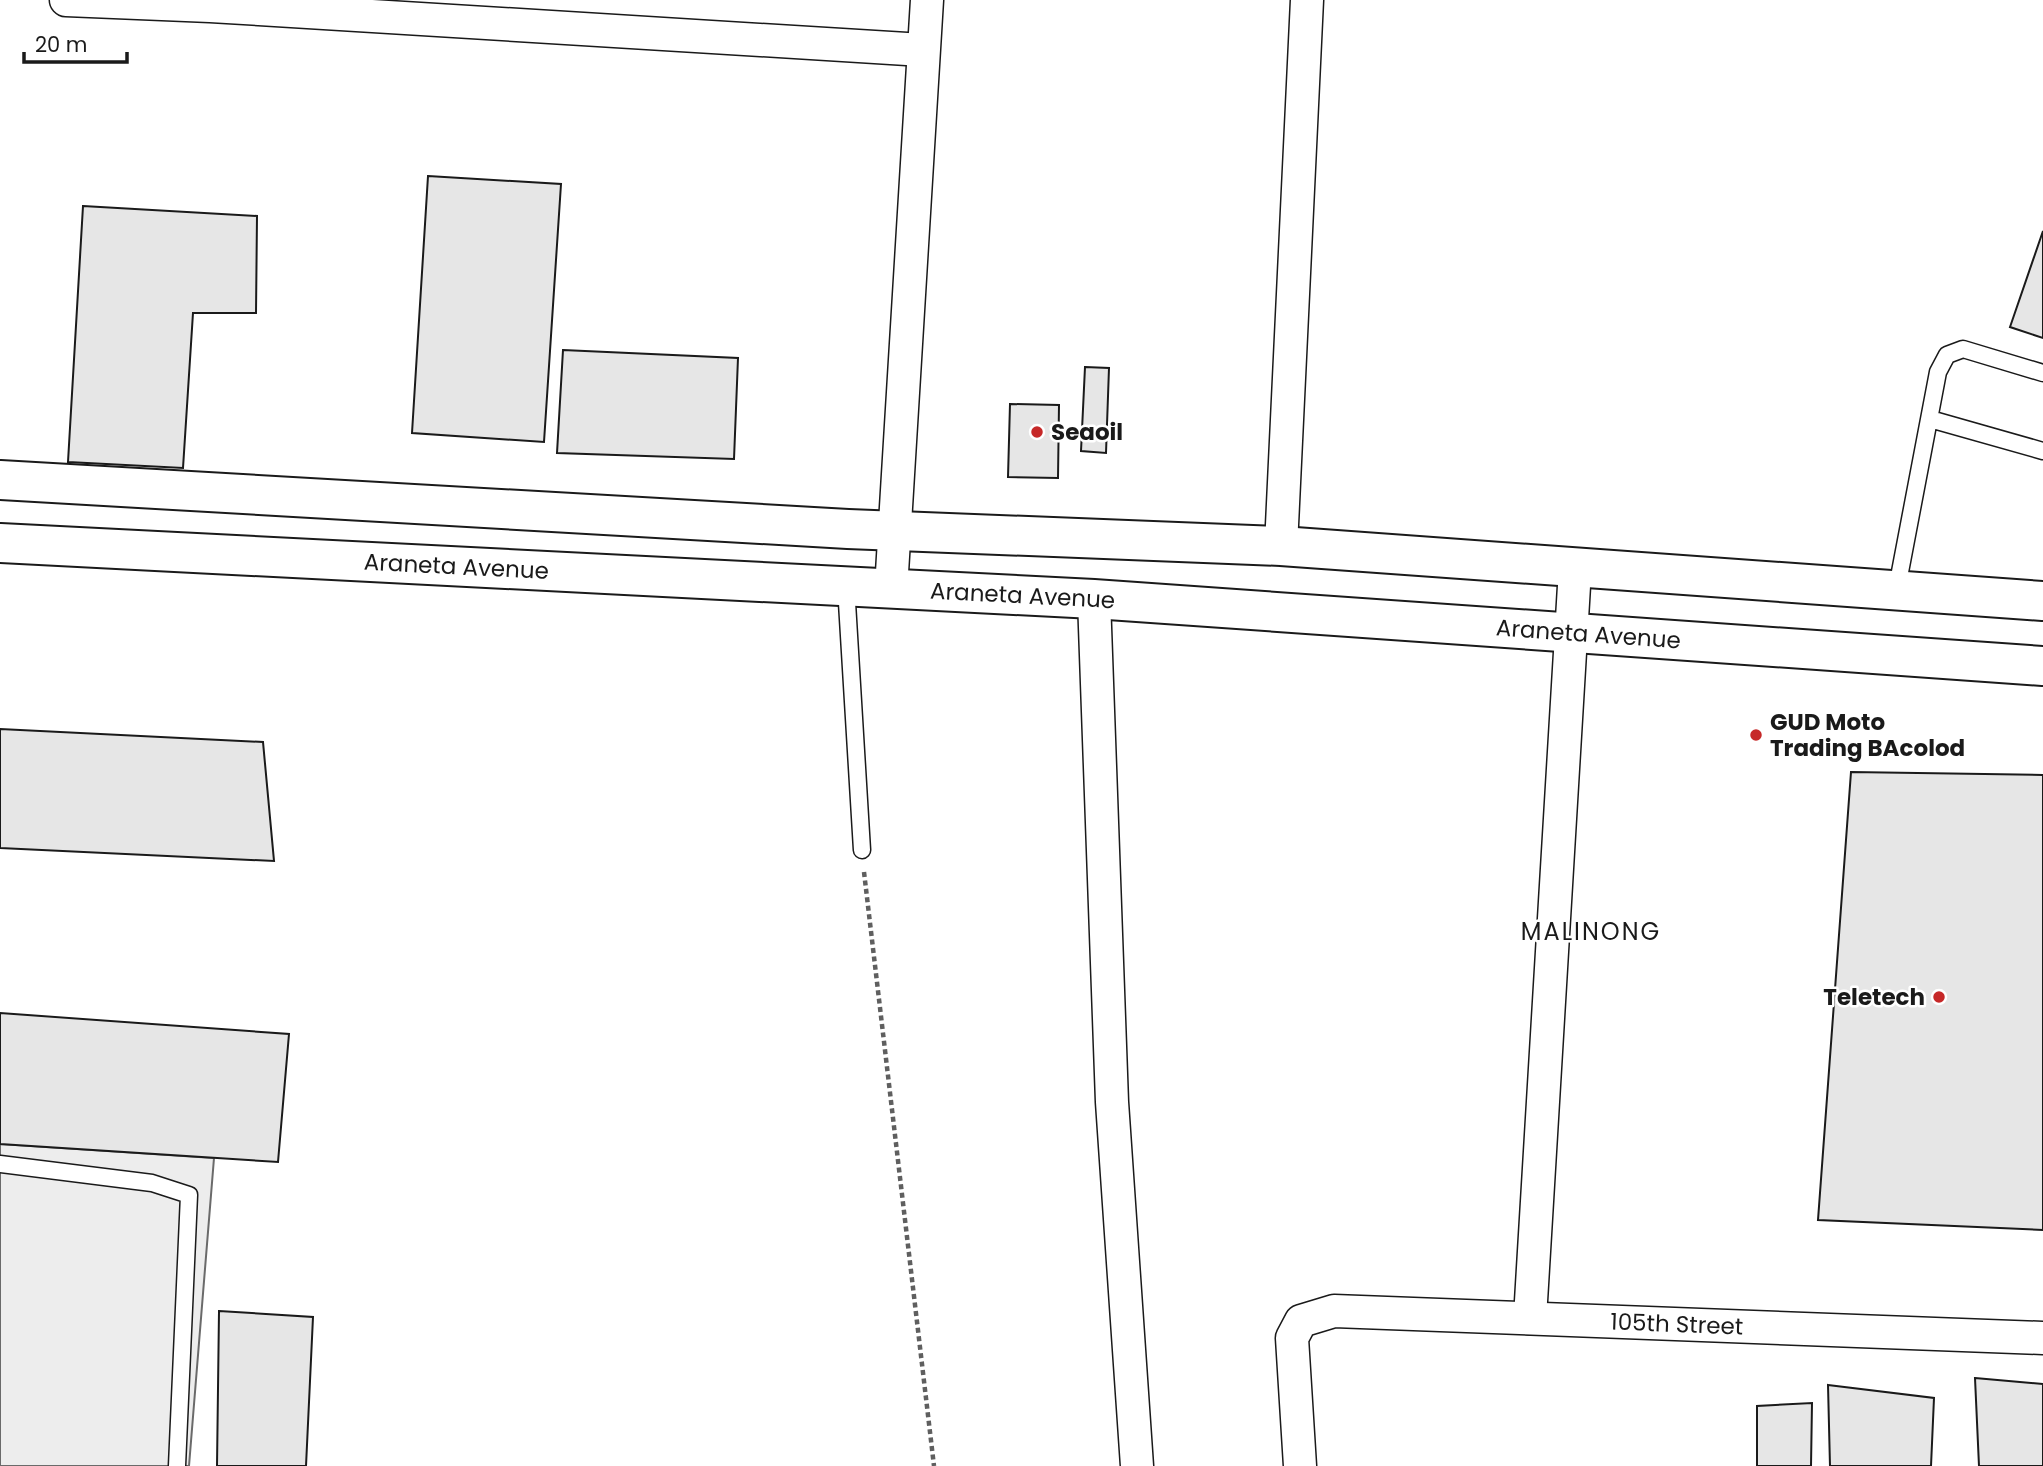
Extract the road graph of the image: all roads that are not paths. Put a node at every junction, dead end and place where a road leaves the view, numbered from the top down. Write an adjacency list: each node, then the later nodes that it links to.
1 (66, 0): 4 (street)
2 (927, 0): 4 (street)
3 (1307, 0): 12 (street)
4 (923, 50): 10 (street)
5 (2043, 373): 6 (lane)
6 (1930, 419): 7 (lane); 17 (lane)
7 (2043, 451)
8 (0, 480): 9 (main road)
9 (550, 511): 10 (main road); 14 (main road)
10 (892, 530): 12 (main road); 16 (street)
11 (0, 543): 14 (main road, Araneta Avenue)
12 (1282, 546): 13 (main road)
13 (1575, 569): 17 (main road); 20 (street)
14 (547, 571): 15 (main road, Araneta Avenue)
15 (846, 585): 16 (main road, Araneta Avenue); 22 (lane)
16 (891, 589): 18 (main road, Araneta Avenue)
17 (1896, 593): 19 (main road)
18 (1094, 599): 20 (main road, Araneta Avenue); 27 (street)
19 (2043, 601)
20 (1571, 632): 21 (main road, Araneta Avenue); 24 (street)
21 (2043, 666)
22 (862, 849)
23 (0, 1164): 26 (lane)
24 (1530, 1318): 25 (street, 105th Street); 28 (street, 105th Street)
25 (2043, 1338)
26 (177, 1466)
27 (1138, 1466)
28 (1300, 1466)

